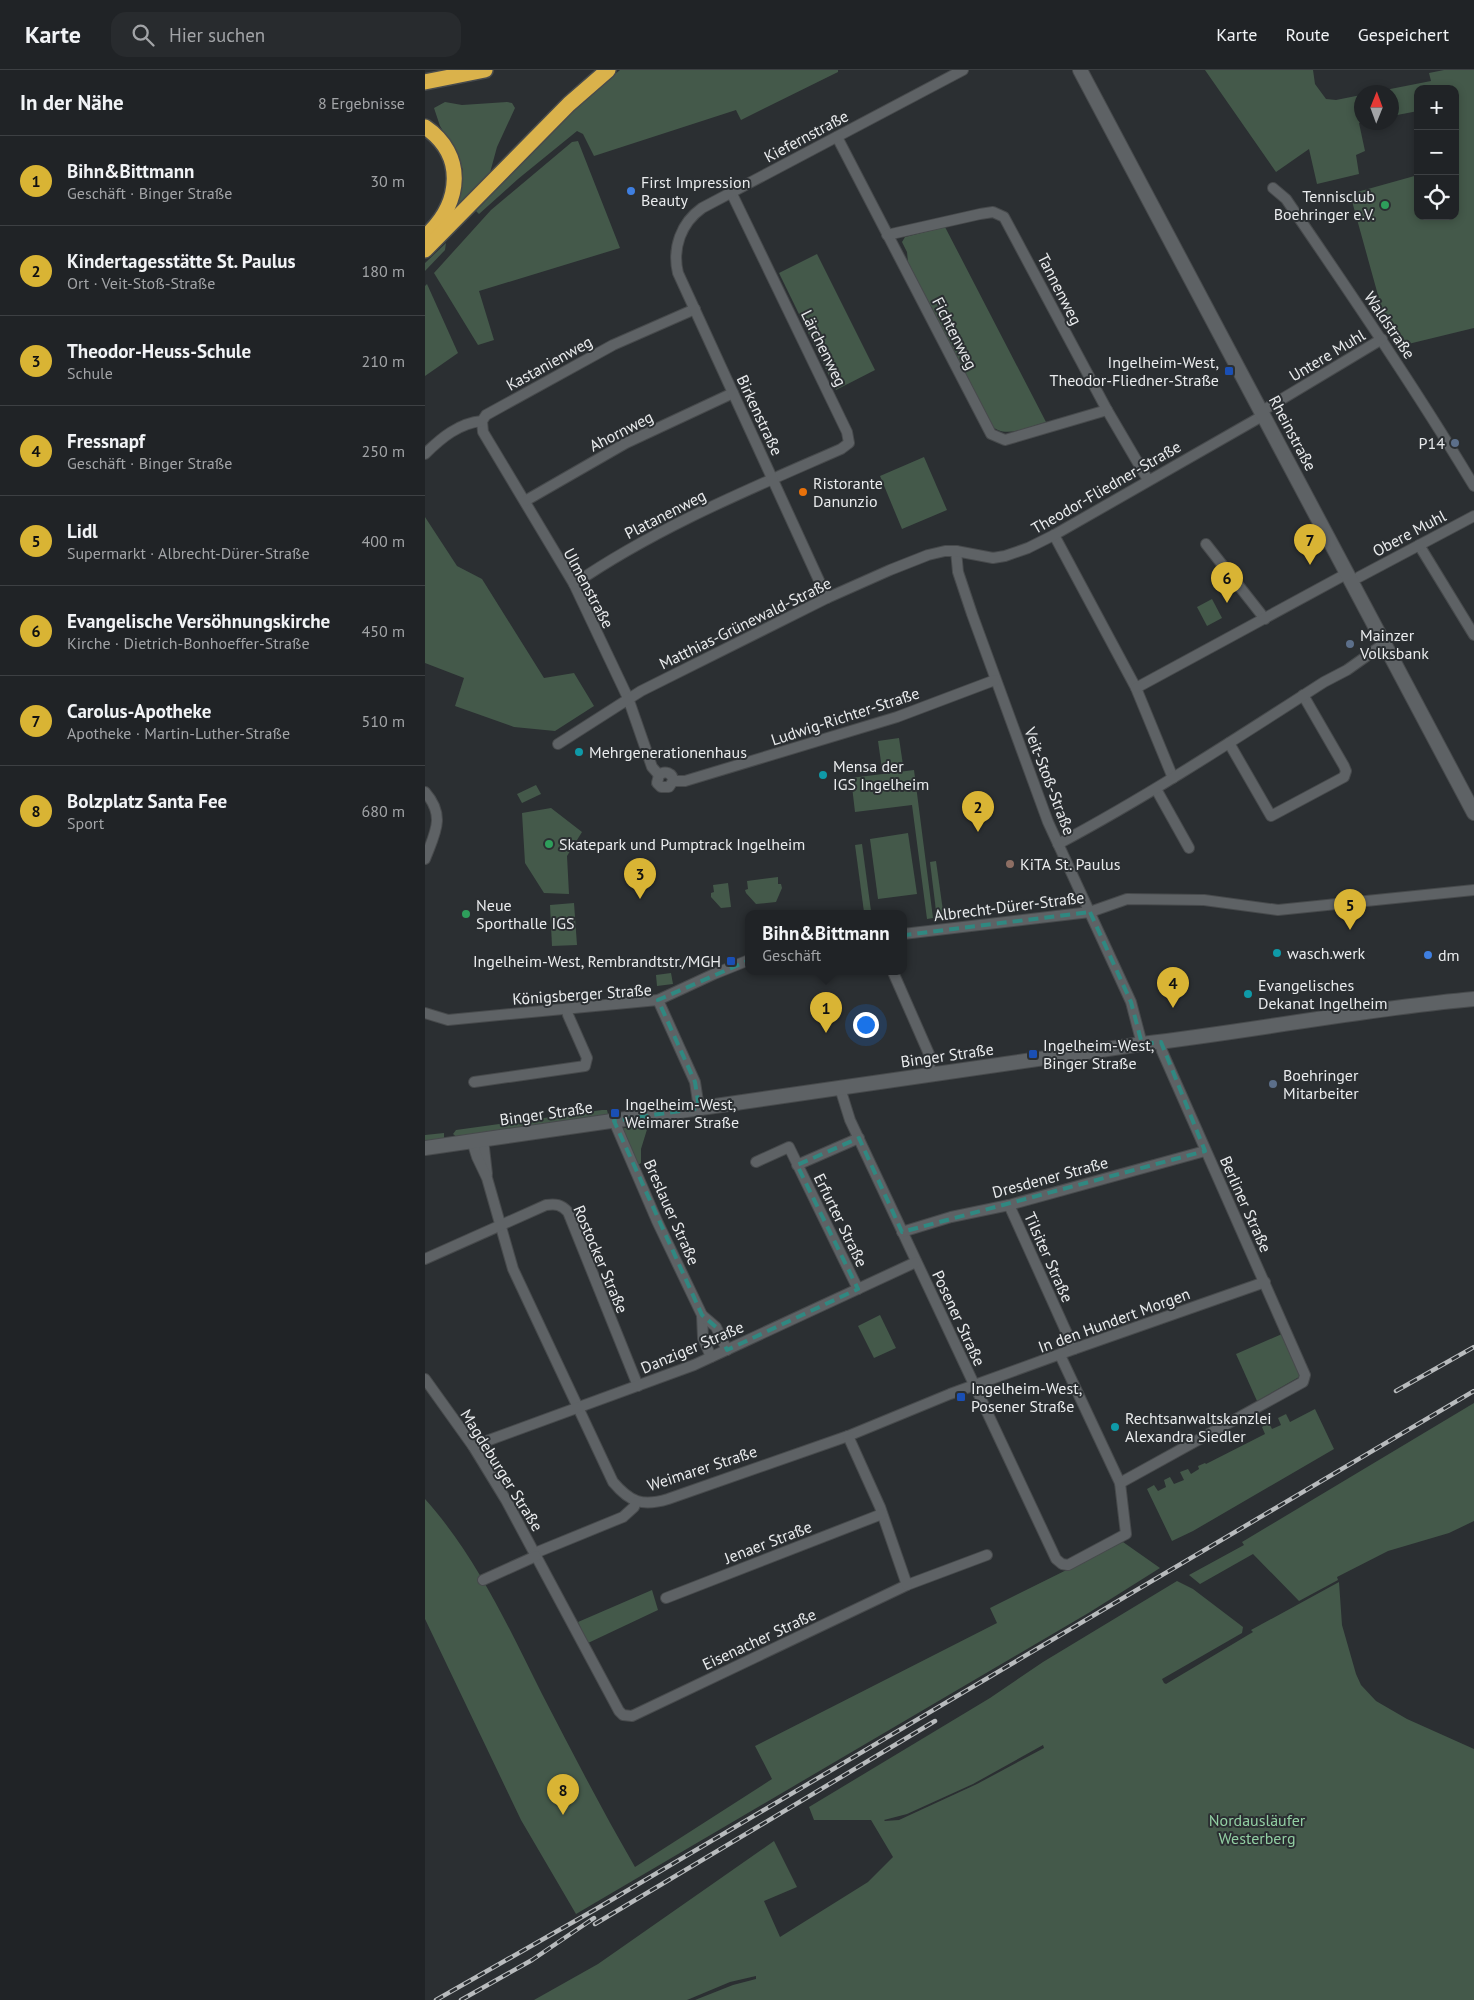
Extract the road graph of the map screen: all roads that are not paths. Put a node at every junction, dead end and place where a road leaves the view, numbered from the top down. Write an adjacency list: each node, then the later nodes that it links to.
1 (485, 70): 5 (highway)
2 (607, 70): 13 (highway)
3 (963, 70): 7 (street, Kiefernstraße)
4 (1080, 70): 18 (main road, Rheinstraße)
5 (425, 82)
6 (425, 127): 11 (highway)
7 (837, 137): 9 (street, Kiefernstraße); 10 (street, Fichtenweg)
8 (1273, 188): 15 (street, Waldstraße)
9 (731, 192): 12 (street, Kiefernstraße); 21 (street, Lärchenweg)
10 (887, 235): 17 (street, Tannenweg); 17 (street, Fichtenweg)
11 (425, 237)
12 (677, 244): 14 (street, Birkenstraße)
13 (425, 250)
14 (695, 309): 16 (street, Birkenstraße); 19 (street, Kastanienweg)
15 (1382, 339): 18 (street, Untere Muhl); 23 (street, Waldstraße)
16 (733, 393): 21 (street, Birkenstraße); 24 (street, Ahornweg)
17 (1107, 410): 22 (street, Tannenweg)
18 (1263, 413): 22 (street, Theodor-Fliedner-Straße); 30 (main road, Rheinstraße)
19 (482, 421): 20 (street, Kastanienweg); 24 (street, Ulmenstraße)
20 (425, 454)
21 (773, 479): 31 (street, Platanenweg); 32 (street, Birkenstraße)
22 (1148, 480): 26 (street, Theodor-Fliedner-Straße)
23 (1474, 486)
24 (525, 501): 31 (street, Ulmenstraße)
25 (1474, 516): 28 (street, Obere Muhl)
26 (1053, 535): 29 (street, Theodor-Fliedner-Straße); 37 (street)
27 (1206, 544): 33 (street)
28 (1419, 545): 30 (street, Obere Muhl); 34 (street)
29 (956, 551): 32 (street, Matthias-Grünewald-Straße); 36 (street, Veit-Stoß-Straße)
30 (1353, 575): 33 (street, Obere Muhl); 35 (main road, Rheinstraße)
31 (574, 584): 39 (street, Ulmenstraße)
32 (827, 598): 39 (street, Matthias-Grünewald-Straße)
33 (1265, 619): 37 (street, Obere Muhl)
34 (1474, 635)
35 (1385, 643): 38 (street); 46 (main road, Rheinstraße)
36 (995, 680): 42 (street, Ludwig-Richter-Straße); 47 (street, Veit-Stoß-Straße)
37 (1136, 688): 43 (street)
38 (1303, 695): 40 (street); 40 (street)
39 (628, 698): 41 (street, Matthias-Grünewald-Straße); 42 (street, Ulmenstraße)
40 (1229, 743): 43 (street)
41 (558, 744)
42 (659, 775)
43 (1173, 778): 44 (street)
44 (1157, 789): 47 (street); 48 (street)
45 (425, 792): 49 (street)
46 (1474, 813)
47 (1058, 844): 51 (street, Veit-Stoß-Straße)
48 (1189, 848)
49 (425, 859)
50 (1474, 890): 51 (street, Albrecht-Dürer-Straße)
51 (1089, 912): 52 (street, Albrecht-Dürer-Straße); 60 (street, Veit-Stoß-Straße)
52 (907, 934)
53 (745, 962): 56 (street)
54 (894, 975): 61 (street)
55 (1474, 999): 59 (main road, Binger Straße)
56 (658, 1000): 57 (street, Königsberger Straße); 64 (street, Königsberger Straße)
57 (567, 1009): 58 (street, Königsberger Straße); 62 (street)
58 (425, 1013)
59 (1161, 1042): 60 (main road, Binger Straße); 69 (street, Berliner Straße)
60 (1143, 1044): 61 (main road, Binger Straße)
61 (930, 1075): 63 (main road, Binger Straße)
62 (473, 1082)
63 (840, 1088): 64 (main road, Binger Straße); 66 (street, Posener Straße)
64 (699, 1108): 65 (main road, Binger Straße)
65 (614, 1121): 67 (main road, Binger Straße); 79 (street, Breslauer Straße)
66 (859, 1138): 71 (street, Erfurter Straße); 74 (street, Posener Straße)
67 (478, 1140): 68 (main road, Binger Straße); 73 (street, Weimarer Straße)
68 (425, 1148)
69 (1205, 1151): 72 (street, Dresdener Straße); 77 (street, Berliner Straße)
70 (756, 1162): 71 (street, Erfurter Straße)
71 (797, 1165): 78 (street, Erfurter Straße)
72 (1009, 1205): 74 (street, Dresdener Straße); 80 (street, Tilsiter Straße)
73 (501, 1226): 75 (street); 85 (street, Rostocker Straße); 87 (street, Weimarer Straße)
74 (902, 1232): 76 (street, Posener Straße)
75 (425, 1259)
76 (916, 1262): 78 (street, Danziger Straße); 86 (street, Posener Straße)
77 (1265, 1282): 80 (street, In den Hundert Morgen); 90 (street, Berliner Straße)
78 (858, 1289): 81 (street, Danziger Straße)
79 (702, 1316): 81 (street, Breslauer Straße); 83 (street, Breslauer Straße)
80 (1074, 1349): 82 (street, In den Hundert Morgen)
81 (727, 1350): 83 (street, Danziger Straße)
82 (1060, 1355): 86 (street, In den Hundert Morgen); 90 (street)
83 (711, 1357): 85 (street, Danziger Straße)
84 (425, 1379): 89 (street, Magdeburger Straße)
85 (638, 1386): 87 (street, Danziger Straße)
86 (974, 1386): 88 (street, Weimarer Straße); 90 (street, Posener Straße)
87 (578, 1408): 89 (street, Danziger Straße); 91 (street, Weimarer Straße)
88 (848, 1436): 91 (street, Weimarer Straße); 92 (street)
89 (473, 1446): 93 (street, Magdeburger Straße)
90 (1120, 1483)
91 (636, 1502): 93 (street, Magdeburger Straße)
92 (882, 1514): 96 (street); 97 (street, Jenaer Straße)
93 (535, 1555): 95 (street, Magdeburger Straße); 98 (street, Magdeburger Straße)
94 (987, 1555): 96 (street, Eisenacher Straße)
95 (483, 1580)
96 (907, 1585): 98 (street, Eisenacher Straße)
97 (666, 1598)
98 (623, 1715)

